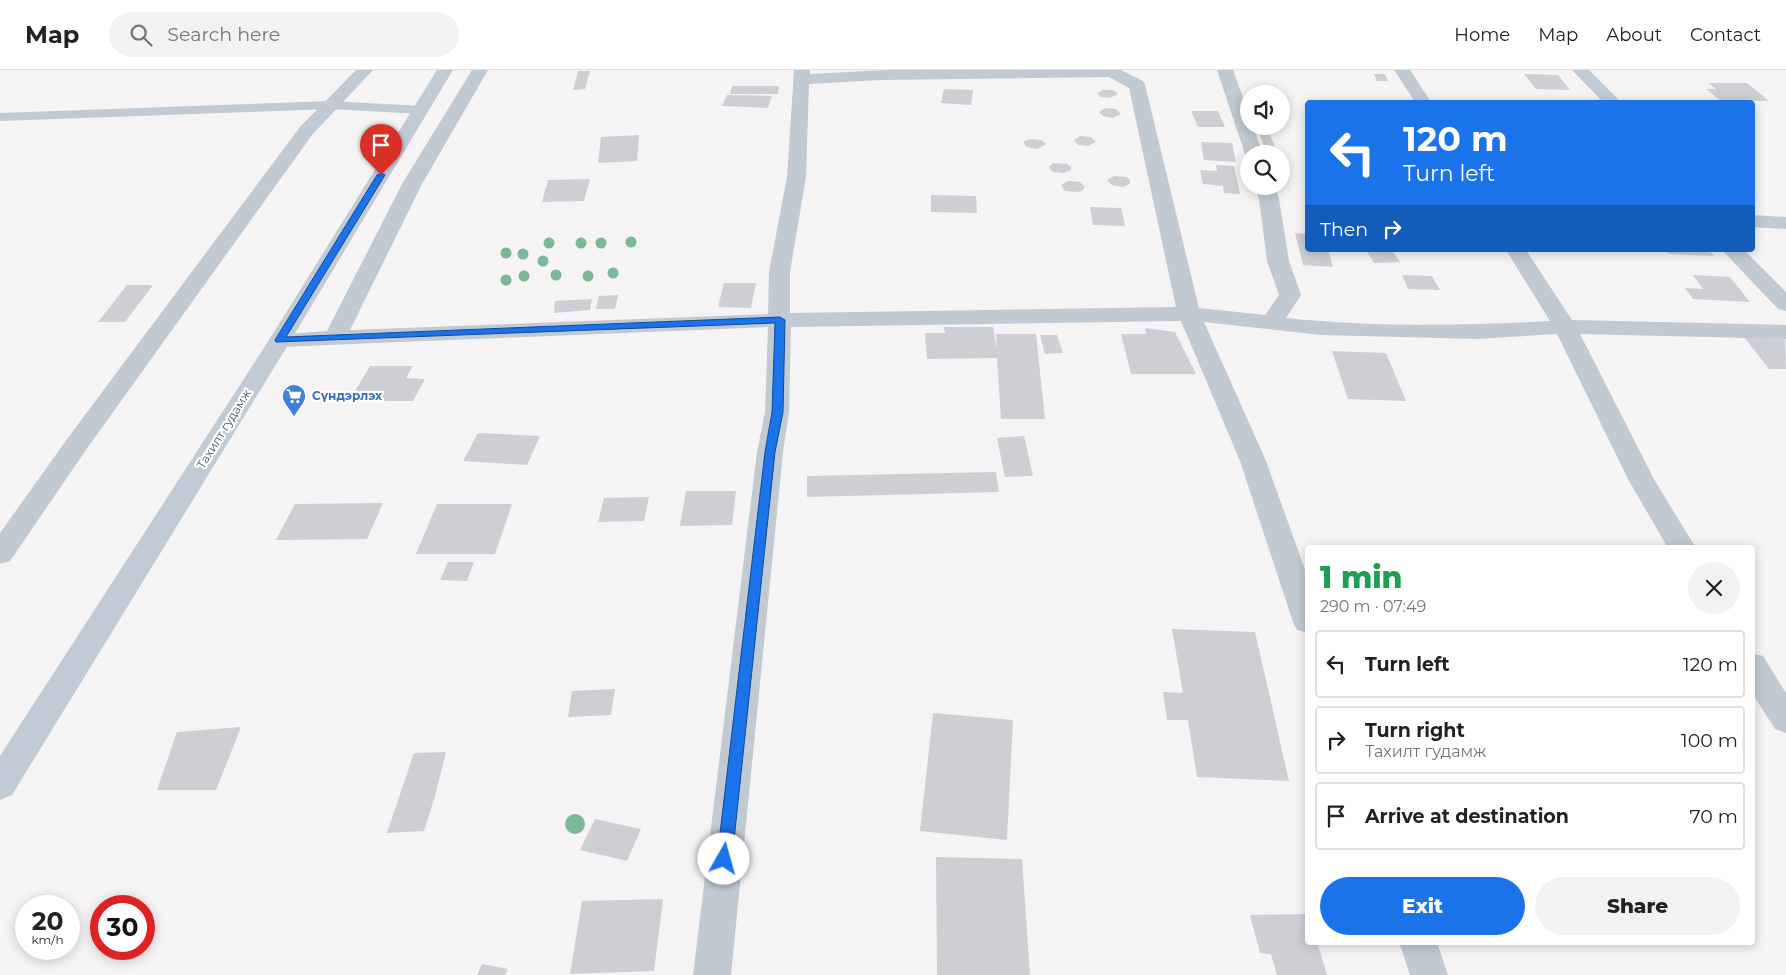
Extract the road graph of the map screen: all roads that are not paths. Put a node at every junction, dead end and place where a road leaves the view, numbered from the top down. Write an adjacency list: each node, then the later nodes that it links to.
1 (365, 70): 11 (street)
2 (445, 70): 12 (main road, Тахилт гудамж)
3 (480, 70): 26 (street)
4 (1225, 70): 14 (street)
5 (1402, 70): 9 (street)
6 (1580, 70): 10 (street)
7 (1111, 71): 8 (street); 21 (street)
8 (802, 75): 22 (street)
9 (1422, 100)
10 (1610, 100)
11 (331, 105): 12 (lane); 13 (lane); 29 (street)
12 (421, 110): 27 (main road, Тахилт гудамж)
13 (0, 117)
14 (1251, 145)
15 (1268, 195): 23 (street)
16 (1755, 221): 17 (street)
17 (1786, 223)
18 (1517, 252): 24 (street)
19 (1734, 252): 20 (street)
20 (1786, 304)
21 (1189, 314): 22 (street); 23 (street); 30 (street)
22 (780, 320): 26 (street); 35 (street)
23 (1271, 323): 24 (street)
24 (1566, 327): 25 (street); 28 (street)
25 (1786, 332)
26 (335, 337): 27 (street)
27 (280, 340): 33 (main road, Тахилт гудамж)
28 (1680, 545)
29 (0, 554)
30 (1305, 613)
31 (1755, 670): 32 (street)
32 (1786, 720)
33 (0, 785)
34 (1419, 945): 36 (street)
35 (712, 975)
36 (1429, 975)

